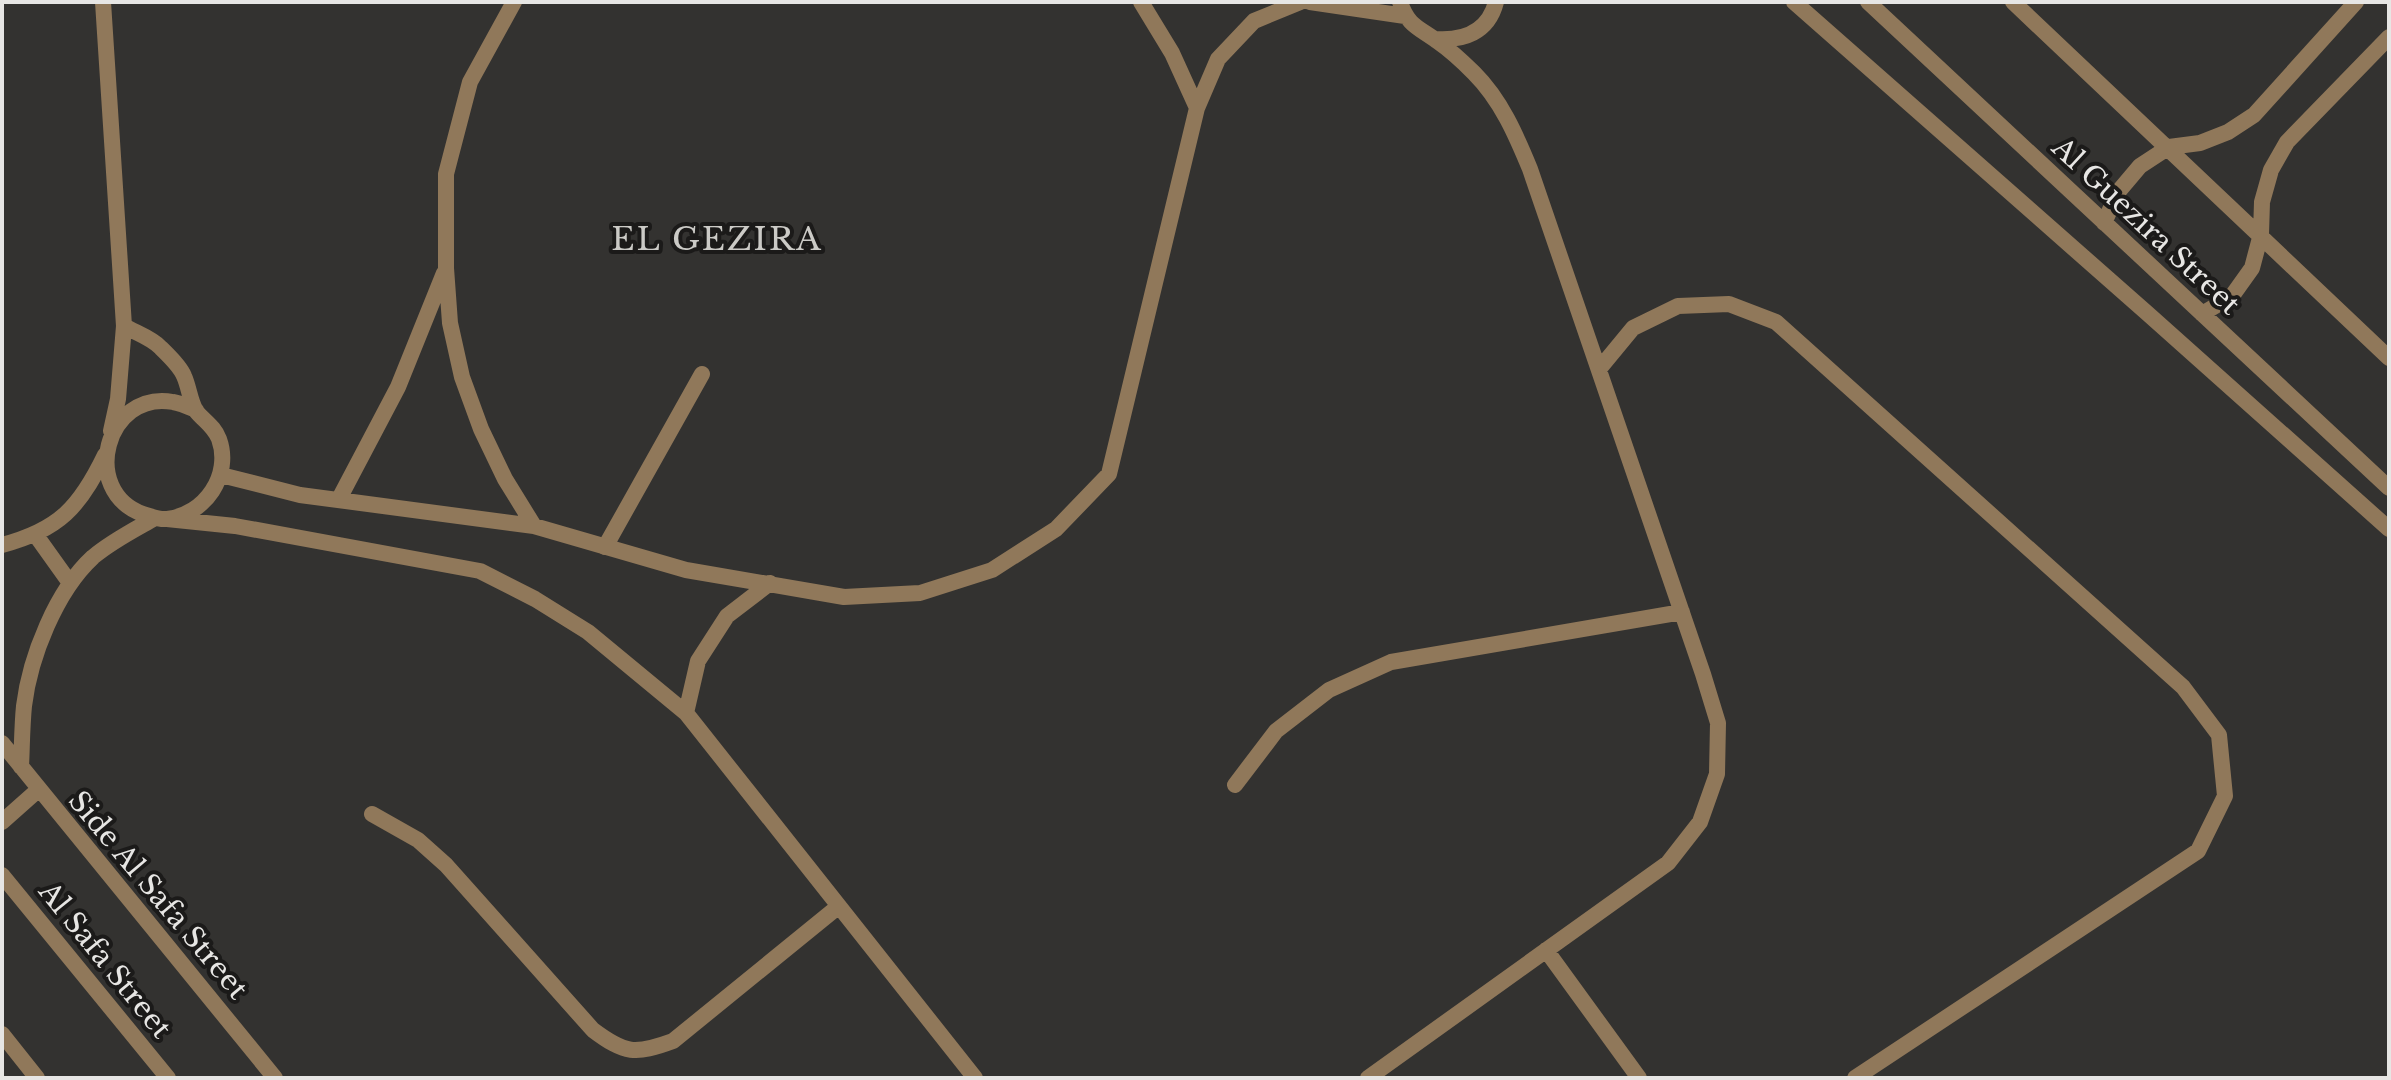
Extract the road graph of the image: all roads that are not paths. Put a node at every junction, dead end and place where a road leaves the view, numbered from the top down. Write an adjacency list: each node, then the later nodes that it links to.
1 (103, 2): 20 (street)
2 (514, 2): 18 (street)
3 (1141, 2): 14 (street)
4 (1300, 2): 14 (street)
5 (1310, 2): 11 (street)
6 (1496, 2): 13 (street)
7 (1794, 2): 32 (street)
8 (1868, 2): 16 (street, Al Guezira Street)
9 (2013, 2): 15 (street)
10 (2356, 2): 15 (street)
11 (1402, 9): 13 (street)
12 (2389, 37): 17 (street)
13 (1435, 39): 22 (street)
14 (1197, 108): 37 (street)
15 (2169, 147): 16 (street); 17 (street)
16 (2104, 223): 19 (street, Al Guezira Street)
17 (2261, 234): 19 (street); 21 (street)
18 (446, 268): 29 (street); 31 (street)
19 (2202, 314): 28 (street, Al Guezira Street)
20 (124, 326): 24 (street); 25 (street)
21 (2389, 358)
22 (1600, 368): 38 (street); 56 (street)
23 (702, 374): 35 (street)
24 (196, 410): 25 (street); 27 (street)
25 (110, 435): 26 (street)
26 (105, 454): 30 (street); 33 (street)
27 (221, 475): 29 (street); 30 (street)
28 (2389, 488)
29 (339, 499): 31 (street)
30 (161, 519): 36 (street); 39 (street)
31 (534, 526): 35 (street)
32 (2389, 529)
33 (35, 534): 34 (street); 36 (street)
34 (2, 545)
35 (605, 547): 37 (street)
36 (70, 583): 41 (street)
37 (770, 583): 39 (street)
38 (1682, 612): 42 (street); 48 (street)
39 (686, 713): 47 (street)
40 (2, 743): 41 (street, Side Al Safa Street)
41 (21, 767): 43 (street, Side Al Safa Street)
42 (1235, 785)
43 (38, 790): 45 (street); 52 (street, Side Al Safa Street)
44 (372, 814): 47 (street)
45 (2, 822)
46 (2, 875): 51 (street, Al Safa Street)
47 (839, 906): 53 (street)
48 (1546, 950): 54 (street); 55 (street)
49 (2, 1034): 50 (street)
50 (37, 1078)
51 (168, 1078)
52 (275, 1078)
53 (975, 1078)
54 (1368, 1078)
55 (1639, 1078)
56 (1855, 1078)

